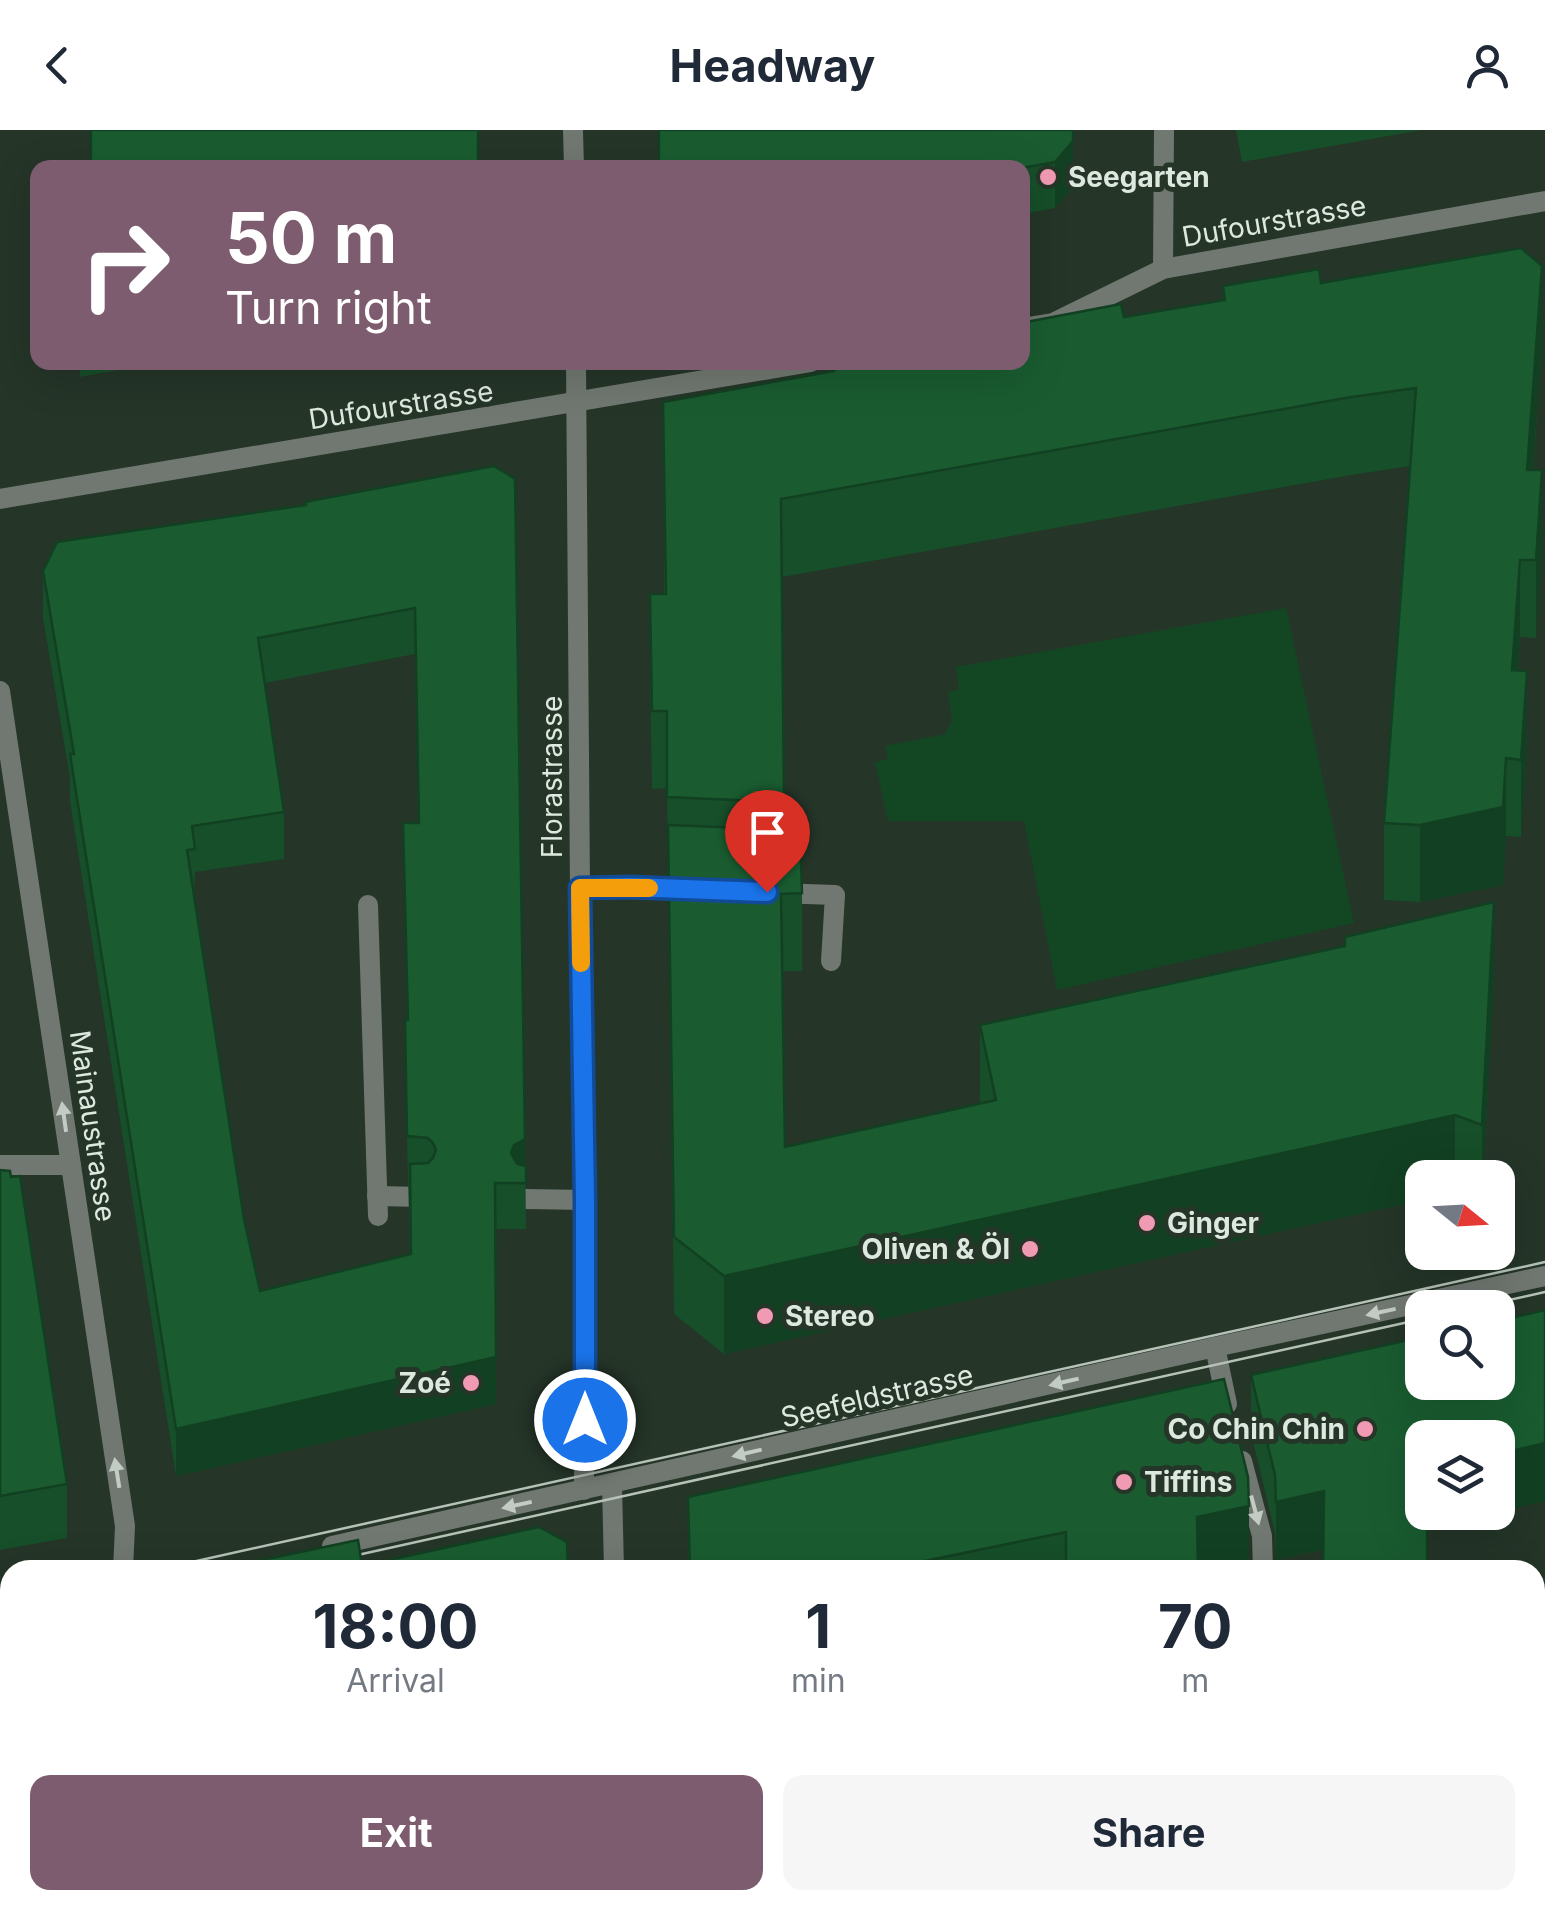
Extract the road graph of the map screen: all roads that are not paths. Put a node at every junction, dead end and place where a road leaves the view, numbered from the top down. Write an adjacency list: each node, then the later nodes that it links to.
1 (573, 130): 3 (street)
2 (1164, 130): 5 (street)
3 (574, 160)
4 (1545, 201): 5 (street, Dufourstrasse)
5 (1162, 269): 6 (street, Dufourstrasse)
6 (1030, 327)
7 (576, 370): 9 (street, Florastrasse)
8 (762, 370): 9 (street, Dufourstrasse)
9 (577, 404): 10 (street, Dufourstrasse); 12 (street, Florastrasse)
10 (0, 499)
11 (0, 690): 18 (street, Mainaustrasse, one-way to 11)
12 (580, 888): 13 (street); 21 (street, Florastrasse)
13 (705, 890)
14 (761, 892): 16 (street)
15 (368, 905): 19 (street)
16 (831, 961)
17 (0, 1164): 18 (street)
18 (71, 1165): 27 (street, Mainaustrasse, one-way to 18)
19 (422, 1197)
20 (526, 1199): 21 (street)
21 (585, 1200): 25 (street, Florastrasse)
22 (1545, 1276): 23 (street, Seefeldstrasse, one-way to 23)
23 (1215, 1347): 24 (street, Seefeldstrasse, one-way to 24); 29 (street, one-way to 29)
24 (612, 1485): 25 (street, Seefeldstrasse); 28 (street)
25 (584, 1490): 26 (street, Seefeldstrasse, one-way to 26)
26 (318, 1549)
27 (124, 1560)
28 (614, 1560)
29 (1263, 1560)

